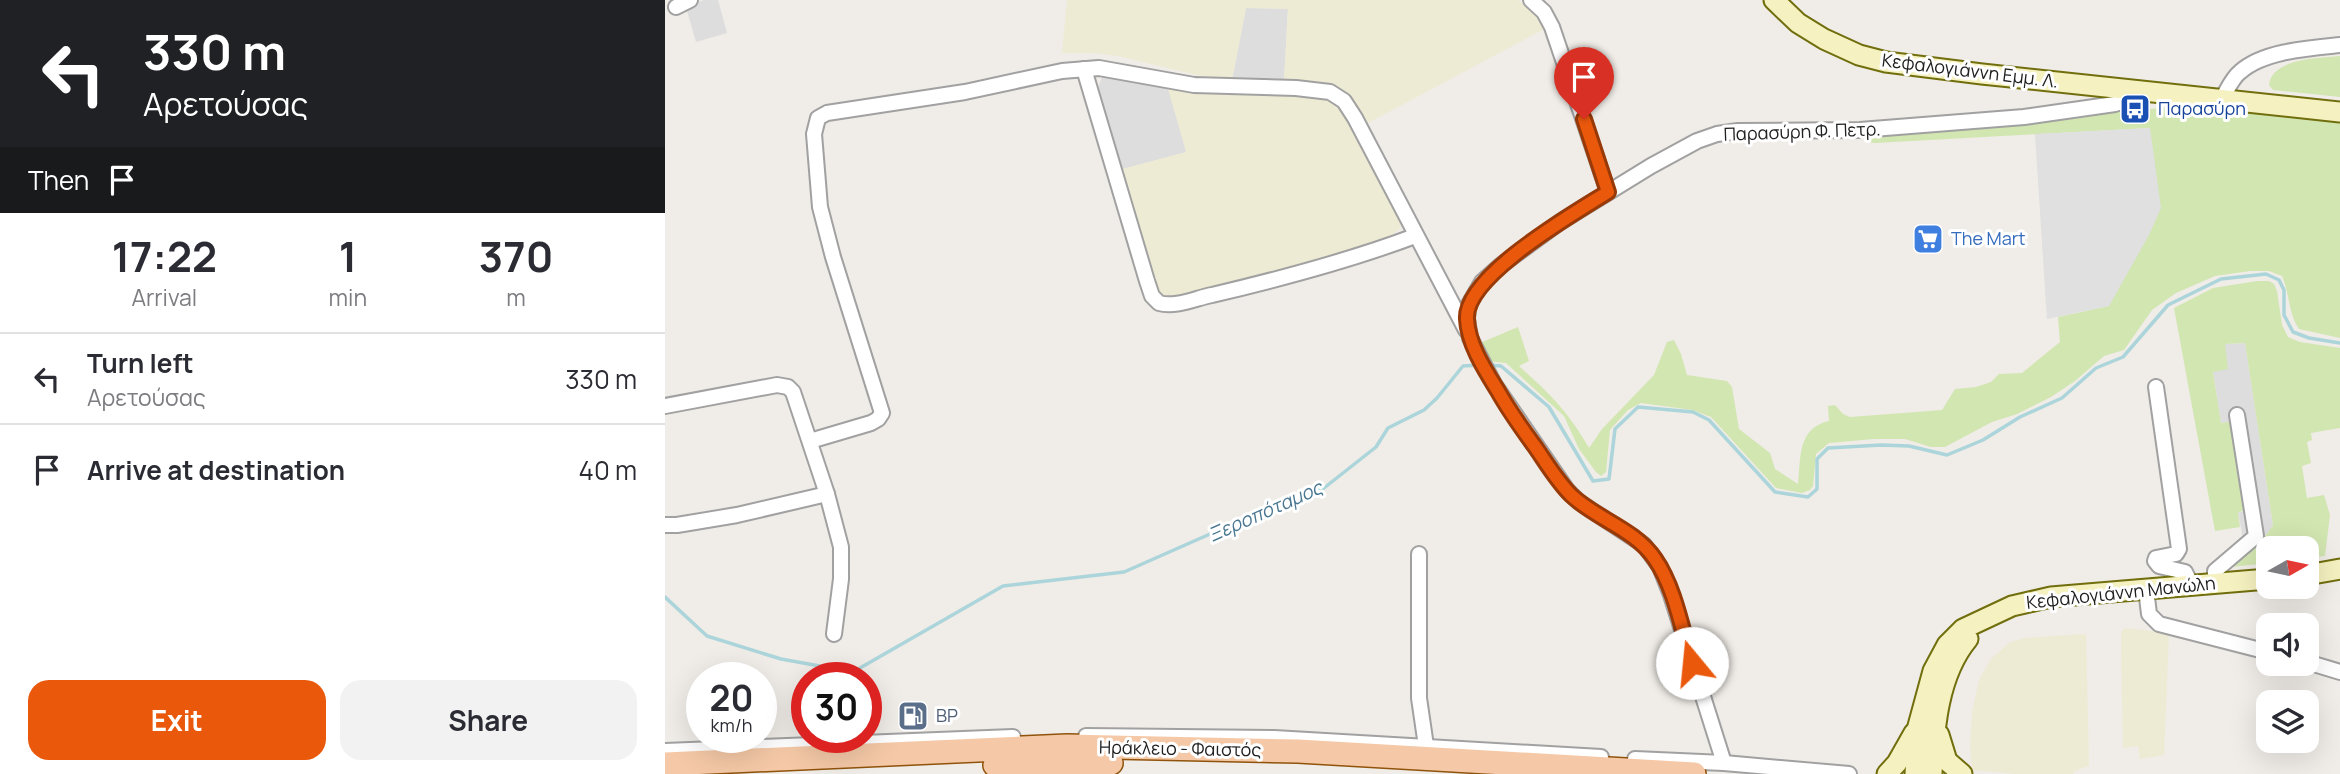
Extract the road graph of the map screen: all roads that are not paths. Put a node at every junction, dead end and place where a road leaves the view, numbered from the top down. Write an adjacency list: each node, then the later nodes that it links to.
1 (690, 0): 4 (street)
2 (1531, 0): 10 (street)
3 (1774, 0): 7 (main road, Κεφαλογιάννη Εμμ. Λ.)
4 (676, 7)
5 (2340, 45): 8 (street)
6 (1084, 69): 11 (street); 11 (street); 16 (street)
7 (2141, 91): 8 (main road); 10 (street, Παρασύρη Φ. Πετρ.)
8 (2221, 100): 9 (main road)
9 (2340, 112)
10 (1608, 192): 12 (street, Παρασύρη Φ. Πετρ.)
11 (1415, 236): 12 (street)
12 (1470, 338): 39 (street, Παρασύρη Φ. Πετρ.)
13 (2157, 387): 24 (street)
14 (665, 406): 16 (street)
15 (2237, 415): 23 (street)
16 (810, 441): 17 (street)
17 (827, 494): 18 (street); 27 (street)
18 (665, 525)
19 (1419, 554): 34 (street)
20 (2340, 569): 21 (main road)
21 (2319, 573)
22 (2256, 580): 23 (main road, Κεφαλογιάννη Μανώλη)
23 (2215, 584): 24 (main road, Κεφαλογιάννη Μανώλη)
24 (2192, 586): 25 (main road, Κεφαλογιάννη Μανώλη)
25 (2146, 589): 26 (main road, Κεφαλογιάννη Μανώλη); 28 (street)
26 (1977, 623): 31 (main road); 32 (main road, Κεφαλογιάννη Μανώλη)
27 (834, 634)
28 (2256, 649)
29 (2319, 666): 30 (street)
30 (2340, 672)
31 (1937, 717): 49 (main road); 50 (main road)
32 (1918, 726): 47 (main road); 48 (main road, Κεφαλογιάννη Μανώλη)
33 (1069, 736): 34 (street); 35 (main road); 37 (street)
34 (1426, 746): 38 (street)
35 (1018, 749): 37 (main road, Ηράκλειο - Φαιστός); 41 (main road, Ηράκλειο - Φαιστός)
36 (665, 751): 37 (street)
37 (969, 752): 40 (main road, Ηράκλειο - Φαιστός); 42 (main road, Ηράκλειο - Φαιστός); 43 (main road); 44 (main road, Ηράκλειο - Φαιστός)
38 (1618, 759): 39 (street); 41 (main road)
39 (1724, 763): 46 (street)
40 (665, 764)
41 (1650, 771): 45 (main road, Ηράκλειο - Φαιστός)
42 (768, 774)
43 (1013, 774)
44 (1444, 774)
45 (1694, 774)
46 (1849, 774)
47 (1887, 774)
48 (1915, 774)
49 (1932, 774)
50 (1962, 774)

